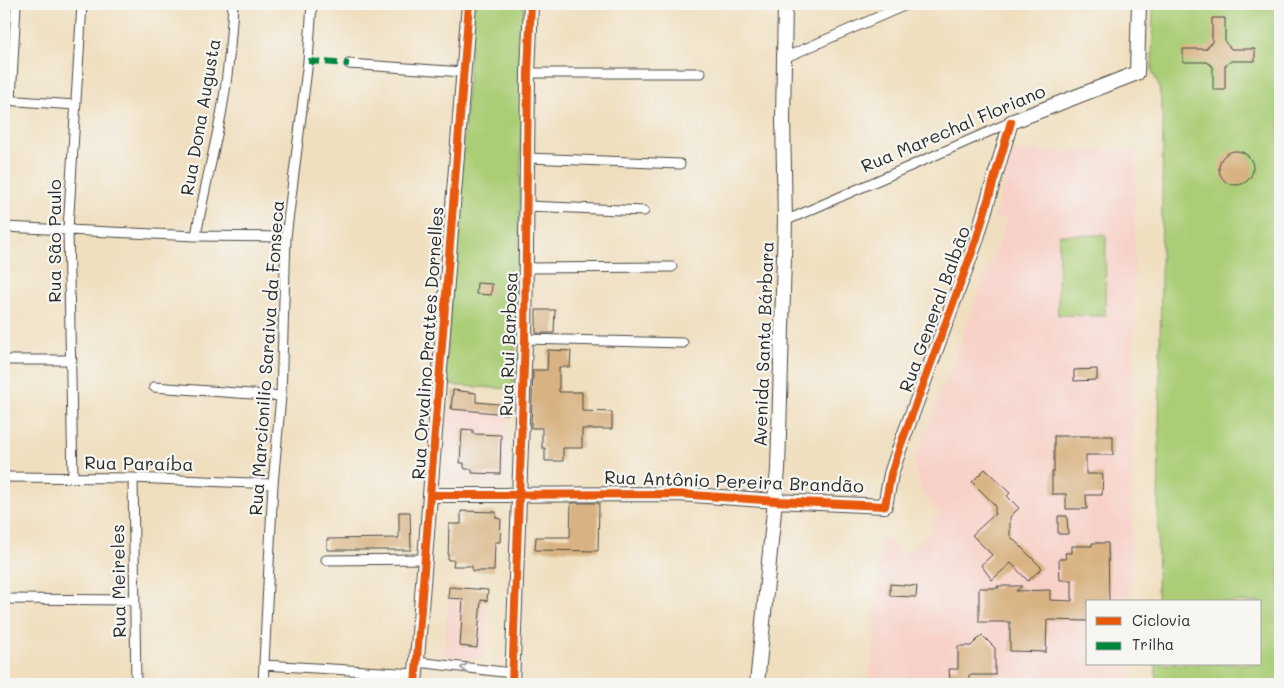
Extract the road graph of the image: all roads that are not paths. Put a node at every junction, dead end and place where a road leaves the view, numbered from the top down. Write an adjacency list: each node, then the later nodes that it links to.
1 (16, 4): 15 (street)
2 (82, 4): 16 (street, Rua São Paulo)
3 (233, 4): 25 (street, Rua Dona Augusta)
4 (312, 4): 26 (street, Rua Marcionilio Saraiva da Fonseca)
5 (469, 4): 12 (street, Rua Orvalino Prattes Dornelles)
6 (531, 4): 13 (street, Rua Rui Barbosa)
7 (785, 4): 10 (street, Avenida Santa Bárbara)
8 (908, 4): 10 (street)
9 (1139, 4): 17 (street, Rua Marechal Floriano)
10 (784, 58): 22 (street, Avenida Santa Bárbara)
11 (349, 64): 12 (street)
12 (463, 72): 40 (street, Rua Orvalino Prattes Dornelles)
13 (528, 73): 14 (street); 18 (street, Rua Rui Barbosa)
14 (701, 73)
15 (8, 100): 16 (street)
16 (75, 105): 24 (street, Rua São Paulo)
17 (1011, 122): 22 (street, Rua Marechal Floriano); 42 (street, Rua General Balbão)
18 (528, 158): 19 (street); 20 (street, Rua Rui Barbosa)
19 (680, 164)
20 (527, 206): 21 (street); 28 (street, Rua Rui Barbosa)
21 (644, 212)
22 (785, 221): 41 (street, Avenida Santa Bárbara)
23 (4, 227): 24 (street)
24 (68, 229): 25 (street); 32 (street, Rua São Paulo)
25 (196, 236): 26 (street)
26 (286, 237): 34 (street, Rua Marcionilio Saraiva da Fonseca)
27 (672, 267): 28 (street)
28 (525, 268): 29 (street, Rua Rui Barbosa)
29 (524, 339): 30 (street); 39 (street, Rua Rui Barbosa)
30 (683, 343)
31 (4, 360): 32 (street)
32 (72, 360): 36 (street, Rua São Paulo)
33 (154, 387): 34 (street)
34 (281, 396): 38 (street, Rua Marcionilio Saraiva da Fonseca)
35 (4, 477): 36 (street, Rua Paraíba)
36 (73, 478): 37 (street, Rua Paraíba)
37 (133, 478): 38 (street, Rua Paraíba); 46 (street, Rua Meireles)
38 (273, 484): 47 (street, Rua Marcionilio Saraiva da Fonseca)
39 (518, 494): 40 (street, Rua Antônio Pereira Brandão); 41 (street, Rua Antônio Pereira Brandão); 49 (street, Rua Rui Barbosa)
40 (430, 495): 43 (street, Rua Orvalino Prattes Dornelles)
41 (776, 501): 42 (street, Rua Antônio Pereira Brandão); 52 (street, Avenida Santa Bárbara)
42 (885, 506)
43 (426, 559): 44 (street); 48 (street, Rua Orvalino Prattes Dornelles)
44 (326, 560)
45 (4, 599): 46 (street)
46 (135, 600): 50 (street, Rua Meireles)
47 (264, 665): 48 (street); 51 (street, Rua Marcionilio Saraiva da Fonseca)
48 (416, 678): 49 (street, one-way to 48)
49 (512, 679)
50 (136, 684)
51 (263, 684)
52 (757, 684)

